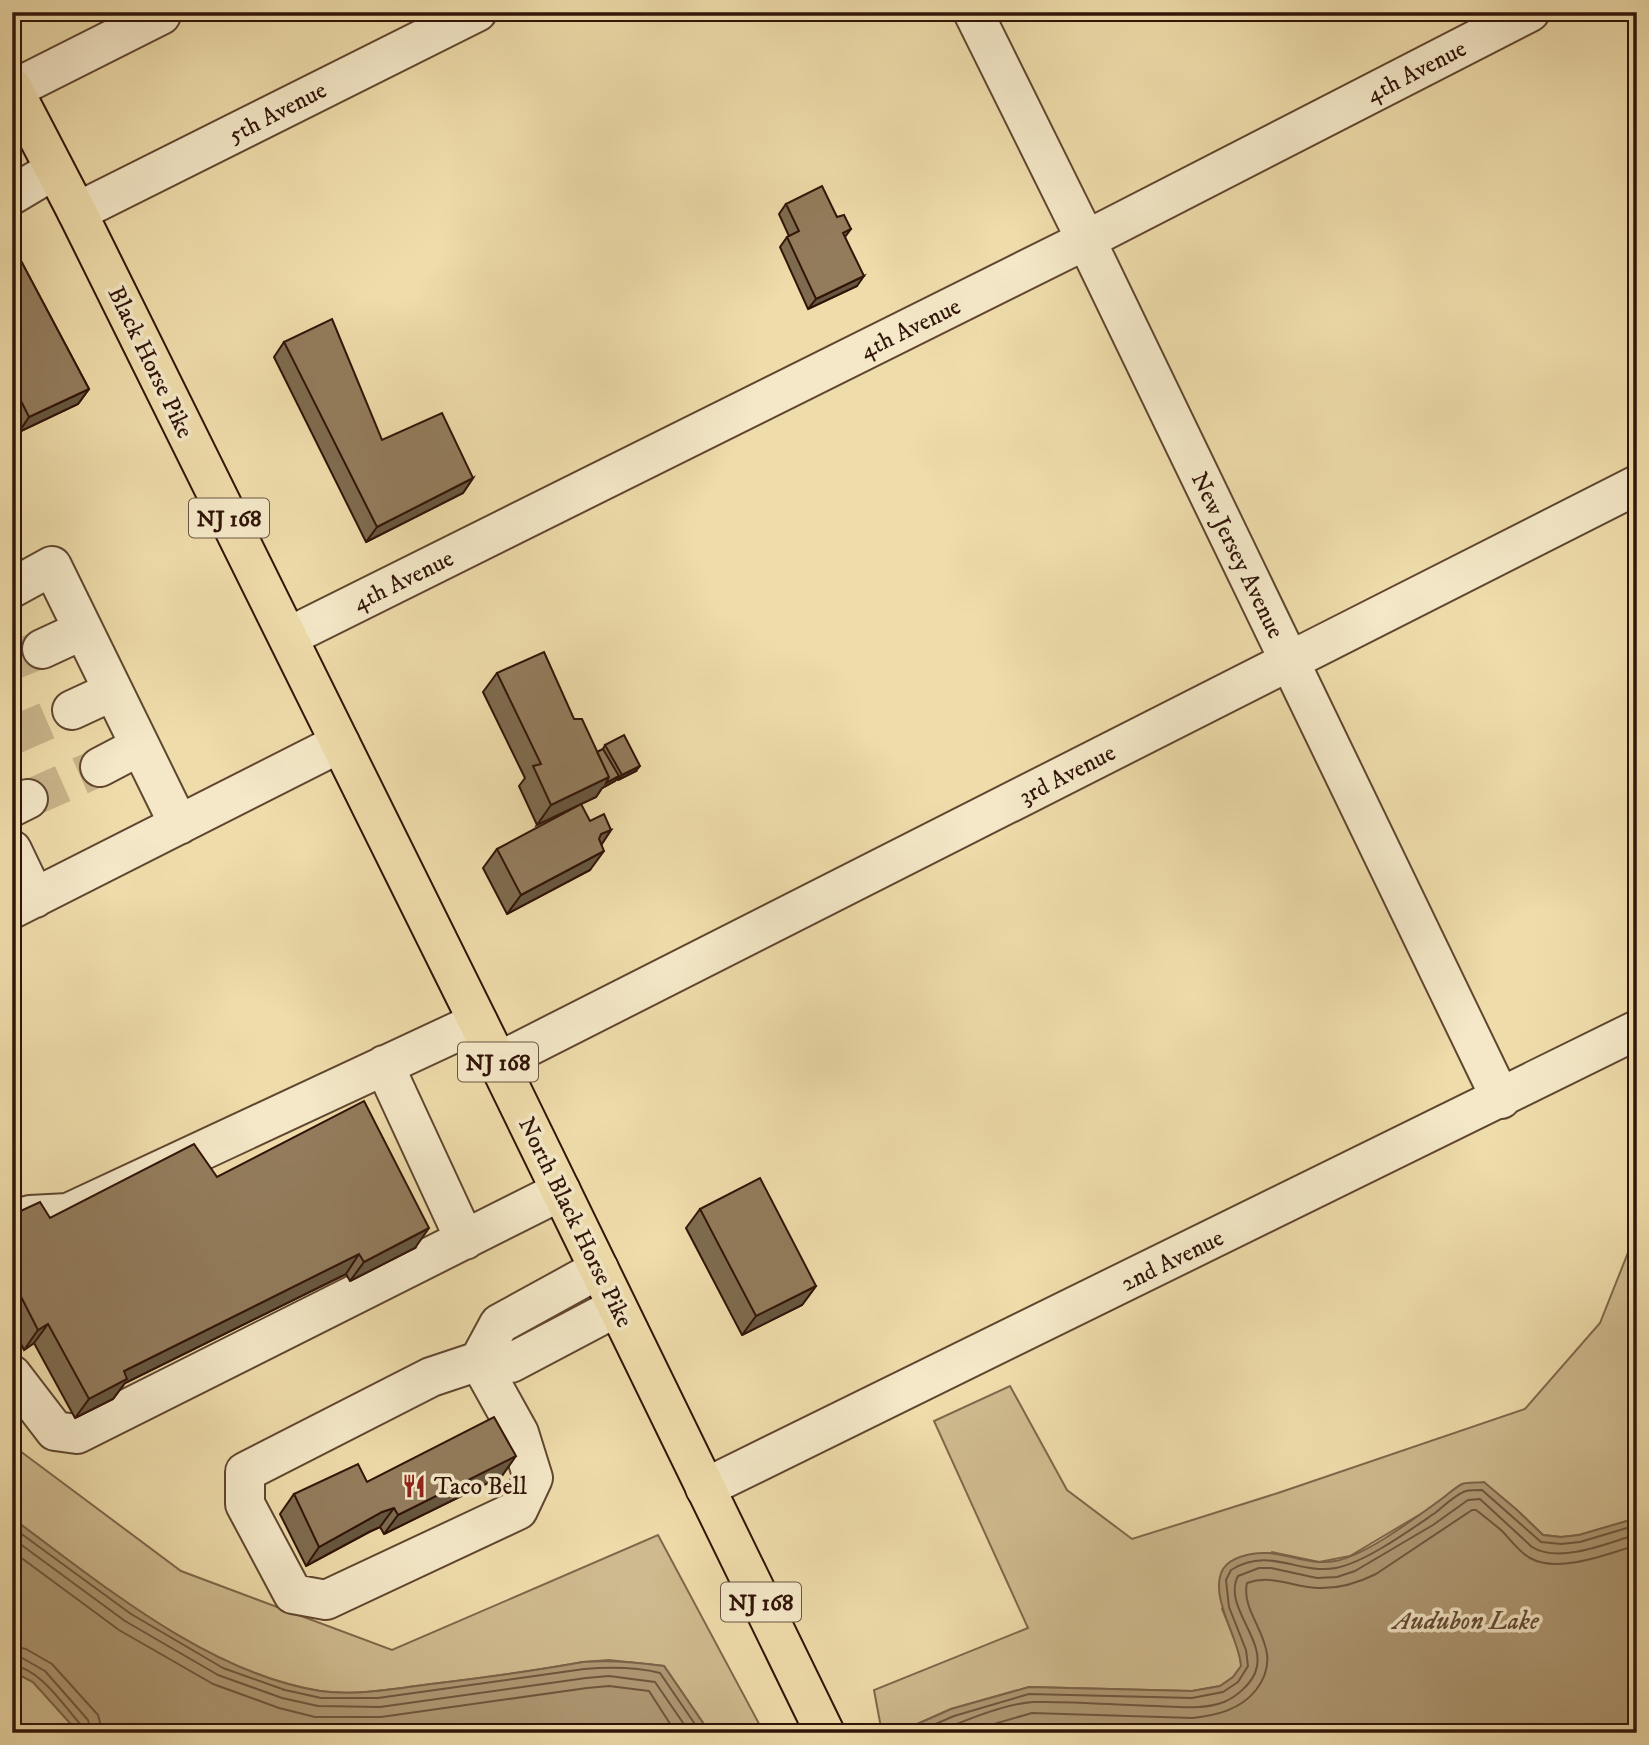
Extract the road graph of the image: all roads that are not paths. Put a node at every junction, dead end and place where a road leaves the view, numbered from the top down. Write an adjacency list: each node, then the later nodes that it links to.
1 (159, 12): 5 (street)
2 (477, 12): 8 (street, 5th Avenue)
3 (972, 12): 9 (street, New Jersey Avenue)
4 (1530, 12): 9 (street, 4th Avenue)
5 (13, 88): 6 (main road, Black Horse Pike / NJ 168)
6 (54, 170): 7 (street); 8 (main road, Black Horse Pike / NJ 168)
7 (12, 195)
8 (77, 212): 13 (main road, Black Horse Pike / NJ 168)
9 (1086, 240): 13 (street, 4th Avenue); 15 (street, New Jersey Avenue)
10 (1637, 485): 15 (street, 3rd Avenue)
11 (12, 588): 12 (street)
12 (83, 630): 14 (street); 16 (street)
13 (288, 637): 18 (main road, North Black Horse Pike / NJ 168)
14 (42, 649)
15 (1290, 662): 26 (street, 3rd Avenue); 28 (street, New Jersey Avenue)
16 (113, 691): 17 (street); 19 (street)
17 (72, 710)
18 (340, 743): 21 (street); 24 (main road, North Black Horse Pike / NJ 168)
19 (140, 746): 20 (street); 21 (street)
20 (100, 767)
21 (179, 825): 23 (street)
22 (12, 850): 23 (street)
23 (23, 904)
24 (478, 1022): 26 (main road, North Black Horse Pike / NJ 168); 27 (street)
25 (1637, 1030): 28 (street, 2nd Avenue)
26 (498, 1062): 29 (main road, North Black Horse Pike / NJ 168)
27 (384, 1065): 30 (street); 31 (street)
28 (1501, 1099): 36 (street, 2nd Avenue)
29 (561, 1191): 31 (street); 32 (main road, North Black Horse Pike / NJ 168)
30 (12, 1220)
31 (465, 1240): 35 (street)
32 (598, 1269): 33 (main road, North Black Horse Pike / NJ 168); 34 (street)
33 (617, 1307): 34 (street); 36 (main road, North Black Horse Pike / NJ 168)
34 (479, 1361): 34 (street)
35 (12, 1376)
36 (705, 1488): 37 (main road, North Black Horse Pike / NJ 168)
37 (821, 1724)

